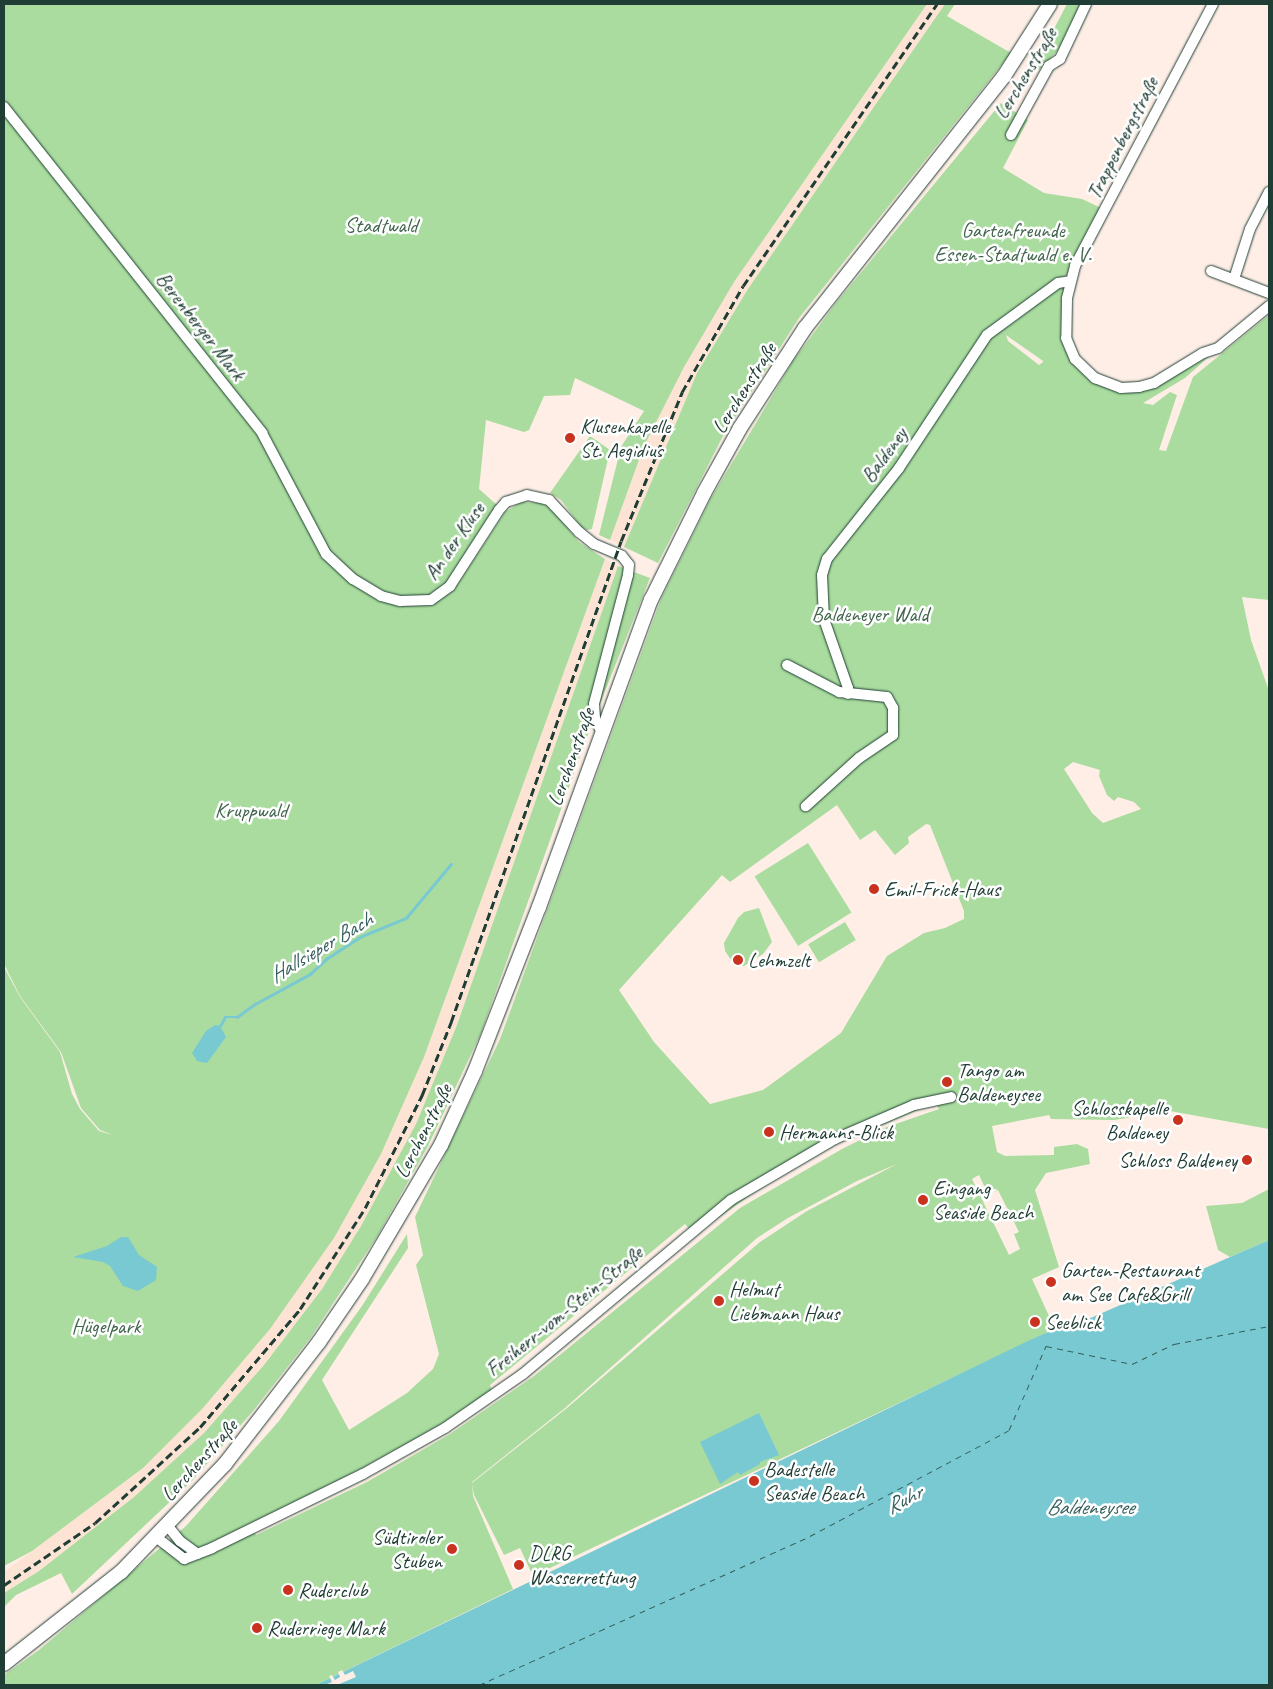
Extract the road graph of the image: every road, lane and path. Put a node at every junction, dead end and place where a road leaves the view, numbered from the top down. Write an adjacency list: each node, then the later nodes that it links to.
1 (1050, 4): 15 (main road, Lerchenstraße)
2 (1086, 4): 5 (street, Lerchenstraße)
3 (1213, 4): 9 (street, Trappenbergstraße)
4 (4, 107): 12 (street, Berenberger Mark)
5 (1011, 135)
6 (1269, 192): 8 (street)
7 (1210, 271): 8 (street)
8 (1234, 279): 10 (street)
9 (1070, 281): 11 (street, Trappenbergstraße); 14 (street, Baldeney)
10 (1269, 293)
11 (1269, 306)
12 (353, 579): 15 (street, An der Kluse)
13 (787, 665): 14 (street)
14 (848, 694): 16 (street)
15 (601, 731): 18 (main road, Lerchenstraße)
16 (806, 806)
17 (951, 1097): 20 (street, Freiherr-vom-Stein-Straße)
18 (167, 1525): 19 (main road, Lerchenstraße); 20 (street)
19 (156, 1537): 20 (street, Freiherr-vom-Stein-Straße); 21 (main road)
20 (198, 1554)
21 (4, 1664)

